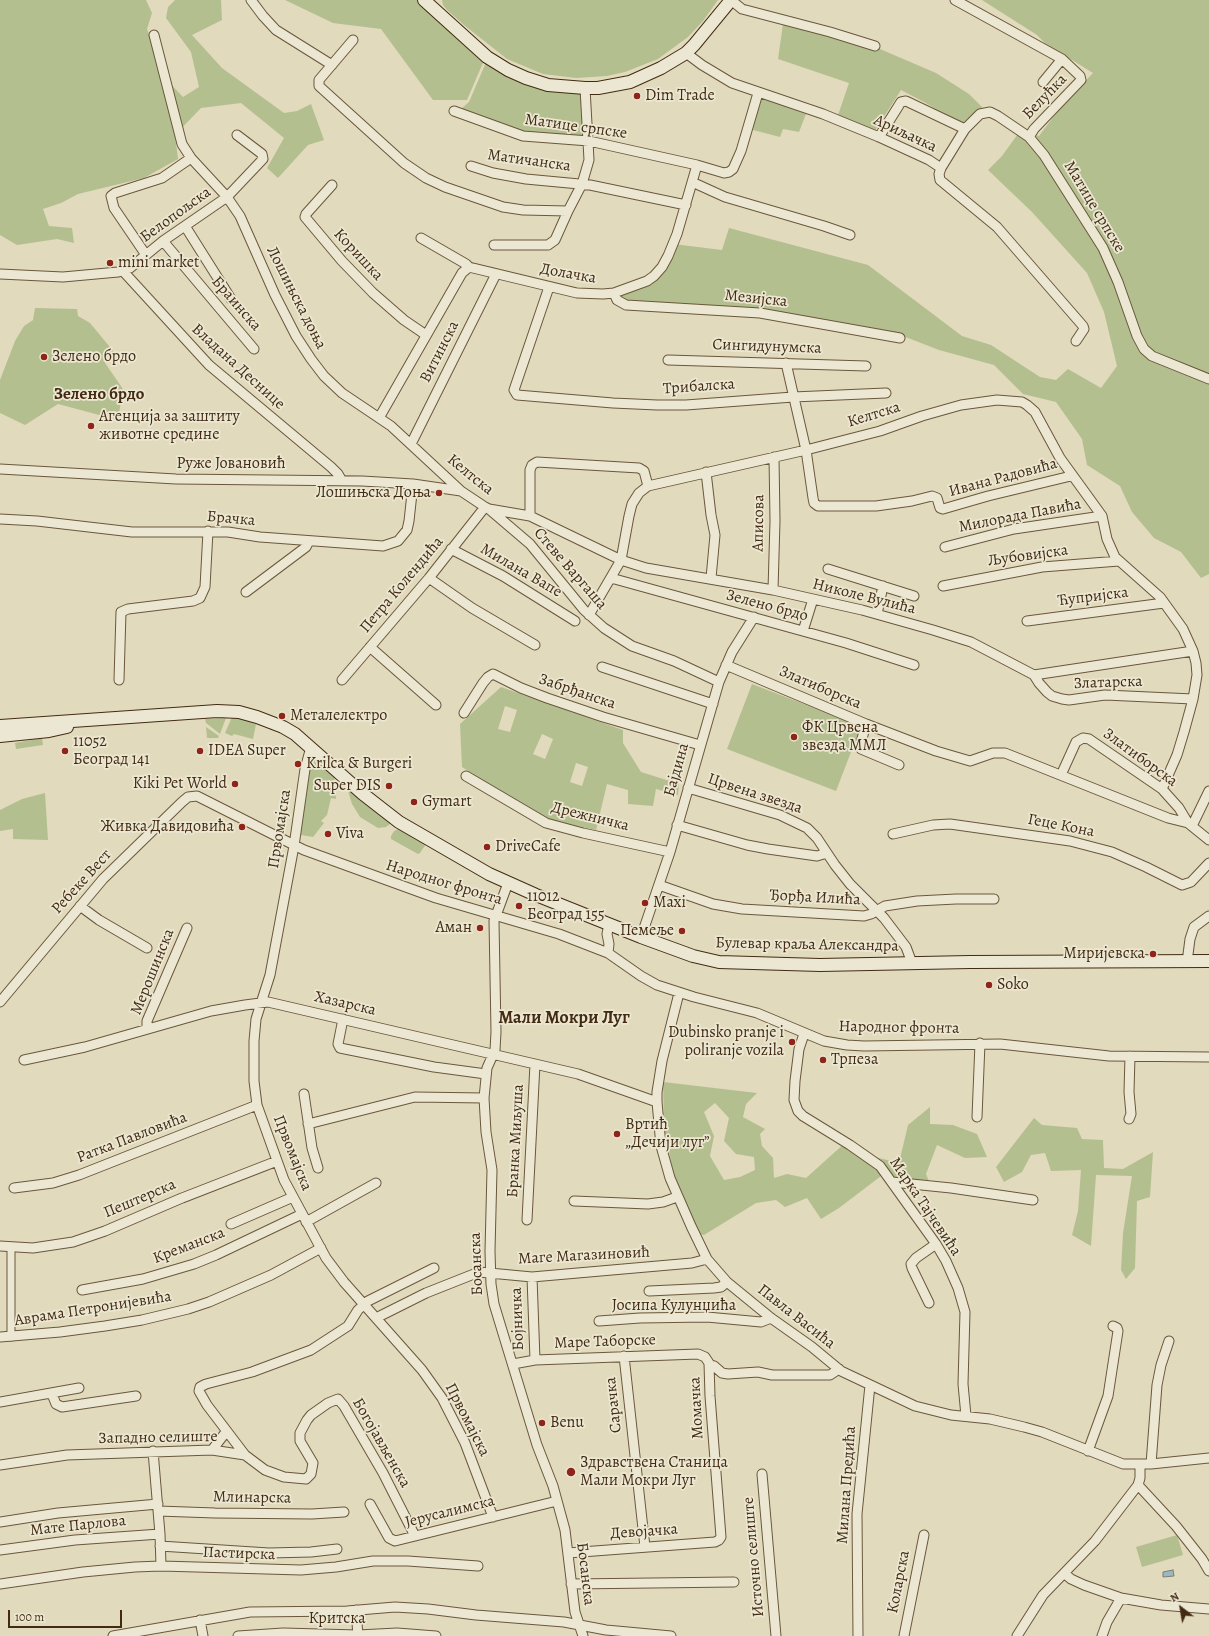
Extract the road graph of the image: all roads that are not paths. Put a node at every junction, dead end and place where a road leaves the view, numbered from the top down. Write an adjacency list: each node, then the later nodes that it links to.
1 (251, 0): 11 (street)
2 (424, 0): 5 (main road)
3 (731, 0): 8 (street); 9 (main road)
4 (955, 0): 10 (street, Белућка)
5 (435, 6): 13 (main road)
6 (154, 35): 21 (street, Лошињска доња)
7 (353, 40): 11 (street)
8 (875, 46)
9 (686, 53): 13 (main road); 14 (street, Ариљачка)
10 (1062, 59): 12 (street); 19 (street, Белућка)
11 (332, 65): 30 (street)
12 (1043, 82)
13 (585, 88): 20 (street, Матичанска)
14 (758, 93): 18 (street, Ариљачка); 22 (street)
15 (454, 111): 20 (street, Матице српске)
16 (965, 129): 18 (street); 19 (street, Белућка); 24 (street, Белућка)
17 (237, 135): 28 (street)
18 (879, 137): 24 (street, Ариљачка)
19 (1029, 137): 51 (street, Матице српске)
20 (589, 141): 22 (street, Матице српске); 26 (street, Матичанска)
21 (191, 158): 28 (street, Лошињска доња); 36 (street)
22 (697, 165): 25 (street, Долачка)
23 (472, 166): 26 (street, Матичанска)
24 (941, 168): 46 (street, Ариљачка)
25 (692, 182): 29 (street, Долачка); 32 (street)
26 (582, 184): 29 (street, Матичанска); 30 (street, Матичанска)
27 (332, 185): 44 (street, Коришка)
28 (227, 197): 31 (street, Белопољска); 54 (street, Лошињска доња)
29 (686, 205): 42 (street, Долачка)
30 (568, 211): 35 (street, Матичанска)
31 (185, 226): 34 (street, Белопољска); 43 (street)
32 (850, 235)
33 (421, 238): 37 (street, Долачка)
34 (163, 242): 36 (street, Белопољска); 47 (street, Браинска)
35 (494, 245)
36 (146, 255): 38 (street, Белопољска)
37 (469, 268): 40 (street, Долачка); 44 (street)
38 (122, 270): 39 (street); 61 (street, Владана Деснице)
39 (0, 274)
40 (496, 274): 41 (street, Долачка); 55 (street, Витинска)
41 (549, 287): 42 (street, Долачка); 53 (street, Трибалска)
42 (614, 293): 45 (street, Мезијска)
43 (231, 299)
44 (426, 335): 54 (street)
45 (900, 338)
46 (1076, 341)
47 (254, 349)
48 (668, 360): 49 (street, Сингидунумска)
49 (786, 362): 50 (street, Сингидунумска); 53 (street)
50 (866, 366)
51 (1209, 379)
52 (886, 393): 53 (street, Трибалска)
53 (793, 396): 56 (street)
54 (379, 418): 55 (street, Лошињска доња)
55 (411, 444): 64 (street, Келтска)
56 (806, 450): 57 (street, Келтска); 60 (street, Келтска); 60 (street, Ивана Радовића)
57 (774, 457): 59 (street, Келтска); 81 (street, Аписова)
58 (0, 468): 61 (street, Руже Јовановић)
59 (706, 472): 63 (street, Келтска); 78 (street)
60 (1071, 476): 67 (street, Келтска)
61 (342, 481): 62 (street, Руже Јовановић)
62 (413, 484): 64 (street, Руже Јовановић); 70 (street, Брачка)
63 (648, 486): 66 (street); 73 (street)
64 (461, 491): 65 (street, Келтска)
65 (487, 508): 66 (street, Келтска); 72 (street, Петра Колендића); 87 (street, Стеве Варгаша)
66 (530, 516): 73 (street, Николе Вулића)
67 (1102, 516): 71 (street, Милорада Павића); 74 (street)
68 (0, 519): 69 (street, Брачка)
69 (208, 531): 70 (street, Брачка); 99 (street)
70 (309, 541): 82 (street)
71 (945, 547)
72 (451, 549): 76 (street, Петра Колендића); 89 (street, Милана Вапе)
73 (621, 560): 77 (street); 78 (street, Николе Вулића)
74 (1119, 561): 80 (street, Љубовијска); 85 (street)
75 (828, 569): 79 (street)
76 (429, 578): 92 (street); 93 (street, Петра Колендића)
77 (611, 578): 87 (street); 88 (street, Зелено брдо)
78 (711, 578): 81 (street, Николе Вулића)
79 (883, 586): 83 (street); 86 (street)
80 (943, 586)
81 (773, 590): 84 (street, Николе Вулића)
82 (246, 592)
83 (914, 596)
84 (813, 599): 86 (street, Николе Вулића); 91 (street)
85 (1164, 603): 90 (street, Ћупријска); 94 (street)
86 (877, 614): 98 (street, Николе Вулића)
87 (589, 615): 101 (street, Стеве Варгаша)
88 (754, 617): 91 (street, Зелено брдо); 95 (street, Бајдина)
89 (575, 620)
90 (1027, 621)
91 (803, 631): 96 (street, Зелено брдо)
92 (535, 645)
93 (370, 647): 100 (street, Петра Колендића); 104 (street)
94 (1193, 651): 98 (street); 102 (street)
95 (726, 665): 101 (street, Бајдина); 106 (street, Златиборска)
96 (914, 666)
97 (602, 667): 103 (street)
98 (1034, 675): 102 (street, Златарска)
99 (119, 680)
100 (342, 680)
101 (719, 682): 103 (street, Бајдина)
102 (1193, 699): 114 (street)
103 (713, 704): 108 (street, Бајдина)
104 (436, 706)
105 (464, 713): 108 (street, Забрђанска)
106 (866, 724): 110 (street); 111 (street, Златиборска)
107 (1, 734): 109 (main road, Булевар краља Александра)
108 (700, 745): 113 (street, Бајдина)
109 (311, 747): 120 (street, Првомајска); 124 (main road, Булевар краља Александра)
110 (899, 765)
111 (1061, 775): 114 (street, Златиборска); 116 (street, Златиборска)
112 (466, 776): 121 (street, Дрежничка)
113 (688, 788): 117 (street, Бајдина); 122 (street, Црвена звезда)
114 (1162, 789): 116 (street, Златиборска)
115 (1209, 791): 116 (street)
116 (1190, 824): 119 (street, Златиборска)
117 (677, 825): 121 (street, Бајдина); 122 (street)
118 (893, 834): 123 (street, Геце Кона)
119 (1209, 840)
120 (294, 846): 127 (street, Ребеке Вест); 129 (street, Народног фронта); 143 (street, Првомајска)
121 (670, 852): 125 (street, Бајдина)
122 (827, 853): 128 (street, Црвена звезда)
123 (1209, 863)
124 (508, 883): 129 (street, Босанска); 131 (main road, Булевар краља Александра)
125 (659, 885): 128 (street, Ђорђа Илића); 133 (street, Бајдина)
126 (994, 899): 128 (street, Ђорђа Илића)
127 (80, 906): 134 (street); 140 (street, Ребеке Вест)
128 (877, 910): 138 (street, Црвена звезда)
129 (495, 916): 135 (street, Народног фронта); 148 (street, Босанска)
130 (1209, 916): 137 (street)
131 (609, 924): 133 (main road, Булевар краља Александра); 135 (street)
132 (187, 928): 145 (street, Мерошинска)
133 (641, 937): 138 (main road, Булевар краља Александра)
134 (147, 948)
135 (608, 953): 141 (street, Народног фронта)
136 (1209, 961): 137 (main road, Булевар краља Александра)
137 (1187, 962): 138 (main road, Булевар краља Александра)
138 (912, 963)
139 (0, 986): 140 (street)
140 (7, 993): 142 (street, Ребеке Вест)
141 (679, 993): 146 (street, Народног фронта); 156 (street, Павла Васића)
142 (0, 1002)
143 (261, 1002): 144 (street, Хазарска); 145 (street, Хазарска); 157 (street, Првомајска)
144 (343, 1019): 148 (street, Хазарска); 153 (street)
145 (147, 1028): 151 (street, Хазарска)
146 (804, 1034): 147 (street, Народног фронта); 163 (street, Марка Тајчевића)
147 (980, 1044): 149 (street, Народног фронта); 158 (street)
148 (493, 1055): 152 (street, Хазарска); 153 (street, Босанска)
149 (1130, 1056): 150 (street, Народног фронта); 159 (street)
150 (1209, 1057)
151 (24, 1060)
152 (535, 1064): 156 (street, Хазарска); 171 (street, Бранка Миљуша)
153 (486, 1074): 155 (street, Босанска)
154 (304, 1094): 160 (street)
155 (484, 1098): 160 (street); 179 (street, Босанска)
156 (657, 1102): 167 (street, Павла Васића)
157 (257, 1105): 161 (street, Првомајска); 165 (street, Ратка Павловића)
158 (978, 1117)
159 (1129, 1119)
160 (308, 1124): 162 (street)
161 (276, 1161): 166 (street, Првомајска); 175 (street, Пештерска)
162 (318, 1168)
163 (892, 1182): 168 (street); 173 (street, Марка Тајчевића)
164 (376, 1183): 170 (street, Креманска)
165 (14, 1188)
166 (292, 1197): 170 (street, Првомајска); 172 (street)
167 (677, 1197): 169 (street); 177 (street, Павла Васића)
168 (1034, 1200)
169 (574, 1201)
170 (304, 1218): 176 (street, Првомајска); 182 (street, Креманска)
171 (527, 1220)
172 (230, 1224)
173 (936, 1244): 184 (street); 204 (street, Марка Тајчевића)
174 (0, 1246): 175 (street, Пештерска)
175 (11, 1247): 190 (street)
176 (321, 1248): 185 (street, Првомајска); 190 (street, Аврама Петронијевића)
177 (707, 1259): 180 (street, Маге Магазиновић); 181 (street, Павла Васића)
178 (434, 1268): 185 (street)
179 (490, 1272): 180 (street, Маге Магазиновић); 186 (street, Маге Магазиновић); 196 (street, Босанска)
180 (532, 1277): 195 (street, Бојничка)
181 (727, 1282): 183 (street); 187 (street, Павла Васића)
182 (82, 1290)
183 (649, 1291)
184 (929, 1303)
185 (364, 1304): 186 (street, Првомајска); 205 (street)
186 (376, 1318): 221 (street, Првомајска)
187 (771, 1318): 188 (street, Јосипа Кулунџића); 198 (street, Павла Васића)
188 (599, 1321)
189 (1113, 1326): 208 (street)
190 (11, 1336): 191 (street, Аврама Петронијевића)
191 (0, 1337)
192 (1169, 1341): 212 (street)
193 (698, 1354): 194 (street, Маре Таборске); 197 (street, Момачка)
194 (624, 1356): 195 (street, Маре Таборске); 228 (street, Сарачка)
195 (535, 1360): 196 (street, Маре Таборске)
196 (512, 1364): 217 (street, Босанска)
197 (709, 1365): 198 (street); 226 (street, Момачка)
198 (839, 1369): 199 (street, Павла Васића)
199 (870, 1385): 204 (street, Павла Васића); 252 (street, Милана Предића)
200 (79, 1388): 201 (street)
201 (52, 1394): 202 (street); 203 (street)
202 (136, 1396)
203 (0, 1402)
204 (966, 1416): 208 (street, Павла Васића)
205 (226, 1432): 206 (street); 209 (street)
206 (212, 1450): 207 (street, Западно селиште); 209 (street, Западно селиште)
207 (153, 1451): 213 (street, Западно селиште); 219 (street)
208 (1088, 1451): 211 (street, Павла Васића)
209 (245, 1455): 215 (street, Западно селиште)
210 (1209, 1458): 212 (street, Павла Васића)
211 (1140, 1464): 212 (street, Павла Васића); 216 (street)
212 (1151, 1464)
213 (0, 1466)
214 (762, 1474): 251 (street, Источно селиште)
215 (310, 1476): 225 (street, Богојављенска)
216 (1138, 1485): 234 (street); 235 (street)
217 (558, 1501): 221 (street, Јерусалимска); 231 (street, Босанска)
218 (370, 1504): 225 (street, Јерусалимска)
219 (158, 1507): 220 (street, Млинарска); 222 (street, Млинарска); 223 (street)
220 (344, 1512)
221 (493, 1517): 225 (street, Јерусалимска)
222 (0, 1522)
223 (160, 1534): 227 (street); 230 (street, Мате Парлова)
224 (924, 1535): 253 (street, Коларска)
225 (415, 1536)
226 (721, 1537): 228 (street, Девојачка)
227 (160, 1546): 229 (street); 232 (street)
228 (645, 1547): 231 (street, Девојачка)
229 (337, 1549)
230 (0, 1550)
231 (568, 1553): 238 (street, Босанска)
232 (161, 1566): 233 (street, Пастирска); 237 (street, Пастирска)
233 (478, 1566)
234 (1209, 1571)
235 (1065, 1574): 239 (street); 254 (street)
236 (734, 1582): 238 (street)
237 (0, 1584)
238 (571, 1584): 243 (street, Босанска)
239 (1121, 1598): 240 (street); 255 (street)
240 (1209, 1609)
241 (356, 1610): 242 (street); 243 (street); 244 (street)
242 (200, 1620): 245 (street); 246 (street)
243 (579, 1624): 249 (street, Босанска); 250 (street)
244 (358, 1635): 247 (street, Критска); 248 (street, Критска)
245 (112, 1636)
246 (203, 1636)
247 (238, 1636)
248 (436, 1636)
249 (583, 1636)
250 (671, 1636)
251 (776, 1636)
252 (858, 1636)
253 (904, 1636)
254 (1017, 1636)
255 (1102, 1636)

